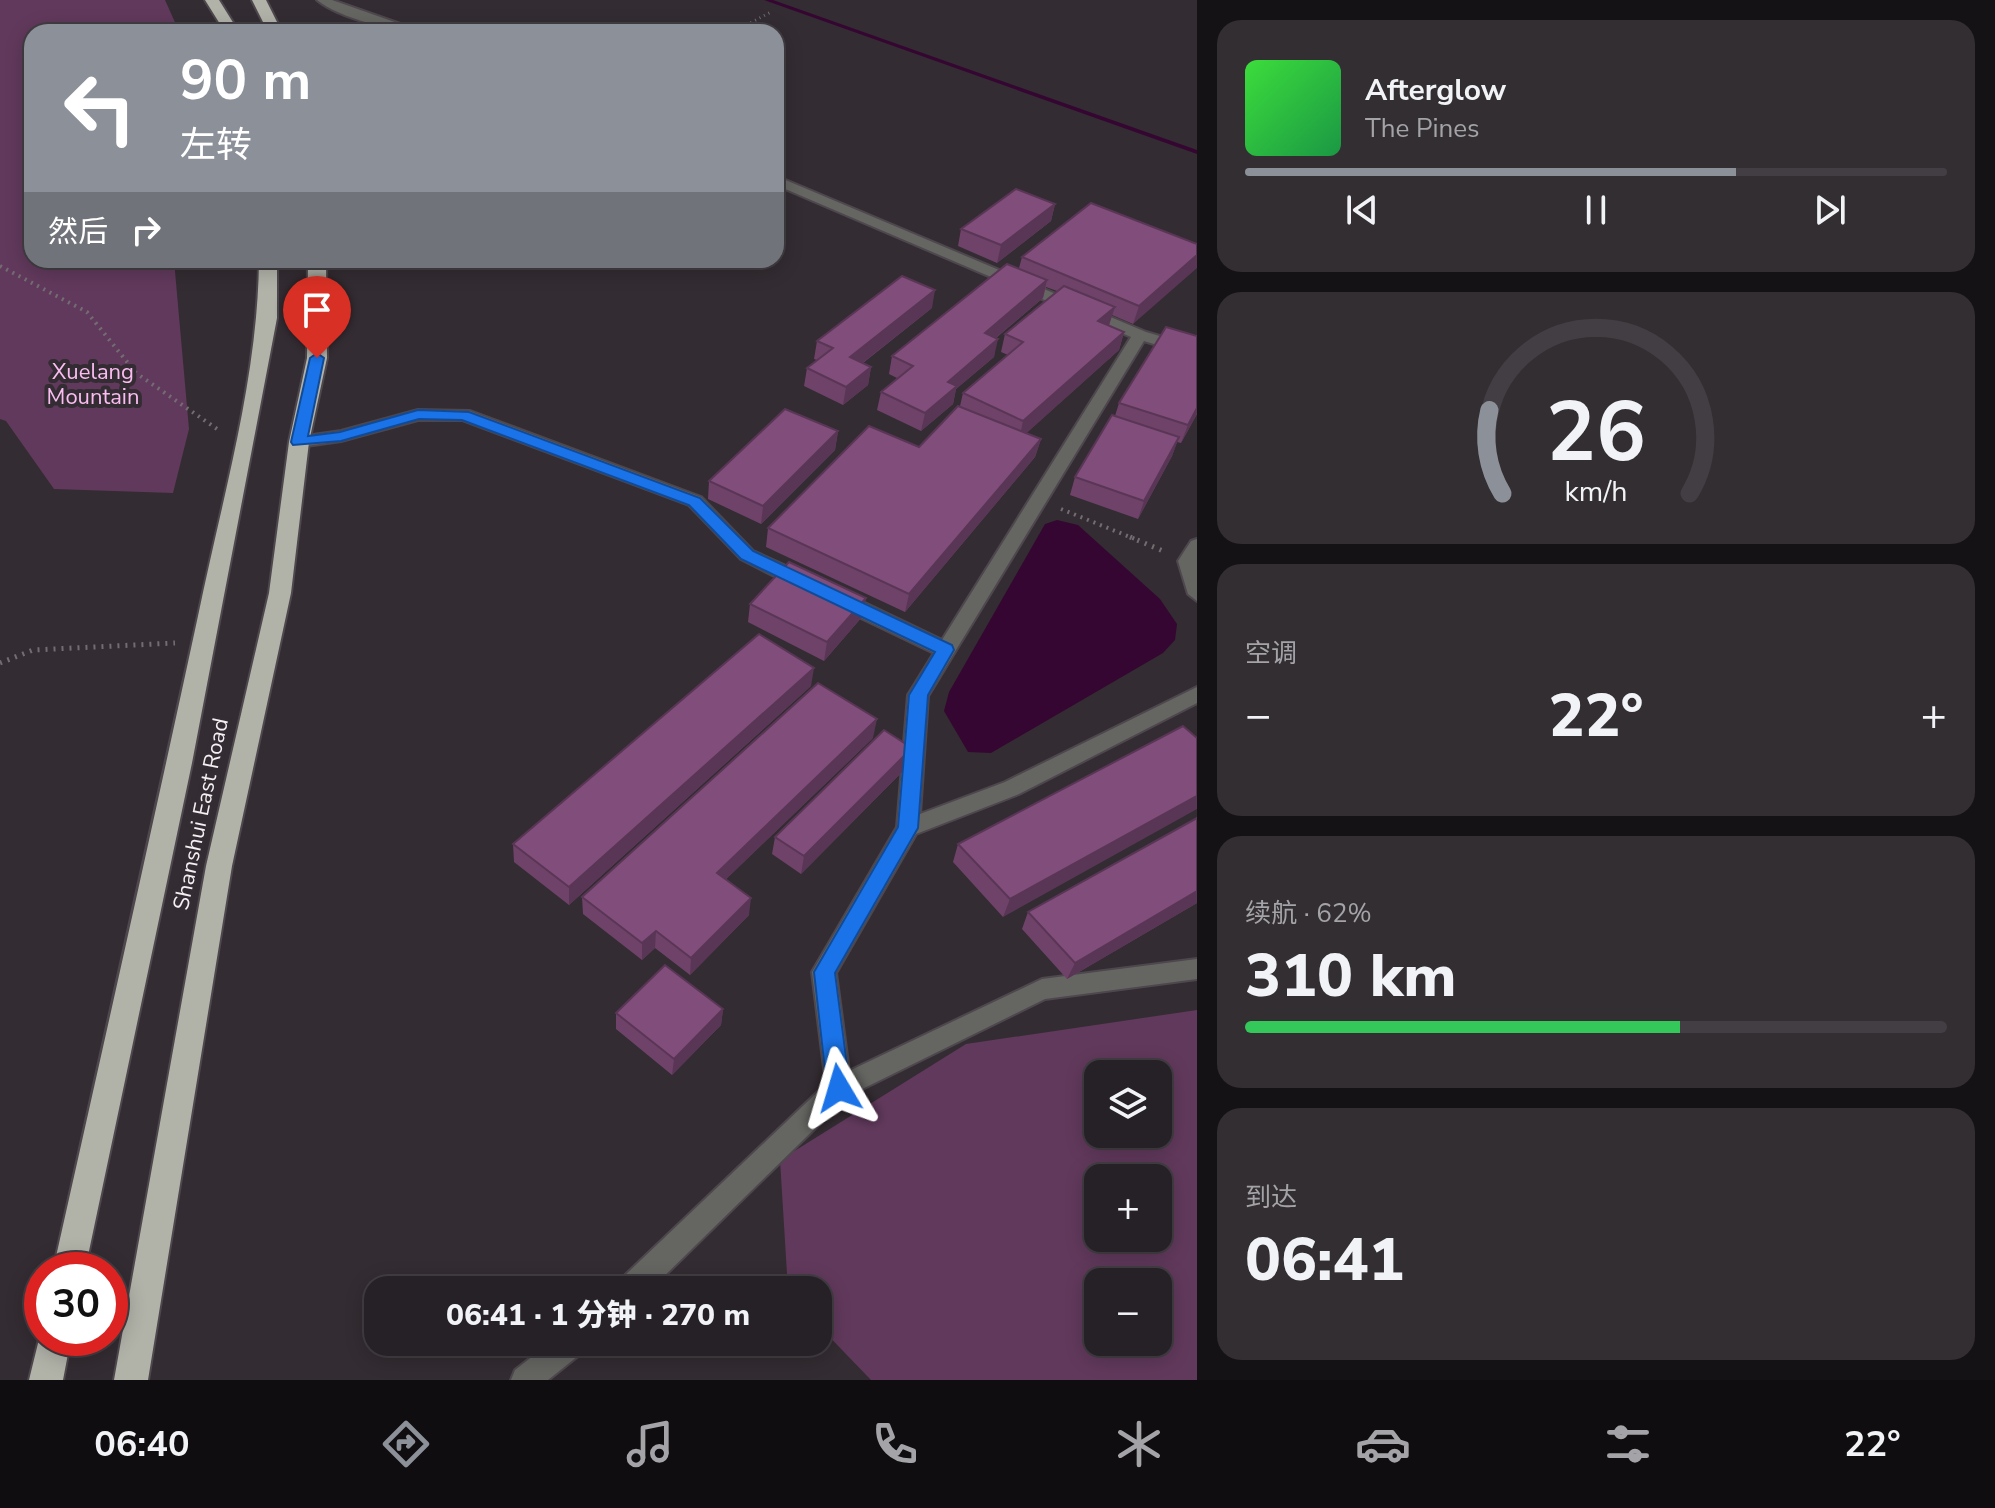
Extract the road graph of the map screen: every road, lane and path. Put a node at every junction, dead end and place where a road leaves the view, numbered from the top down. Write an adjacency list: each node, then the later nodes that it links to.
1 (212, 0): 5 (highway)
2 (259, 0): 6 (highway)
3 (323, 0): 7 (street)
4 (771, 12): 8 (path)
5 (227, 24)
6 (271, 24)
7 (390, 24)
8 (748, 24)
9 (784, 183): 13 (street)
10 (0, 266): 15 (path)
11 (268, 268): 15 (highway, Shanshui East Road)
12 (317, 268): 16 (highway, Shanshui East Road)
13 (1140, 335): 14 (street); 17 (street)
14 (1197, 352)
15 (245, 440): 20 (highway, Shanshui East Road)
16 (299, 442): 21 (street); 32 (highway, Shanshui East Road)
17 (1038, 500): 18 (path); 21 (street)
18 (1192, 553): 19 (street)
19 (1197, 594)
20 (204, 641): 22 (path); 27 (highway, Shanshui East Road)
21 (945, 650): 24 (street)
22 (0, 663)
23 (1197, 694): 24 (street)
24 (908, 828): 26 (street)
25 (1197, 969): 26 (street)
26 (839, 1088): 28 (street)
27 (73, 1252)
28 (644, 1276)
29 (51, 1356): 31 (highway)
30 (555, 1356): 33 (street)
31 (46, 1380)
32 (131, 1380)
33 (525, 1380)

